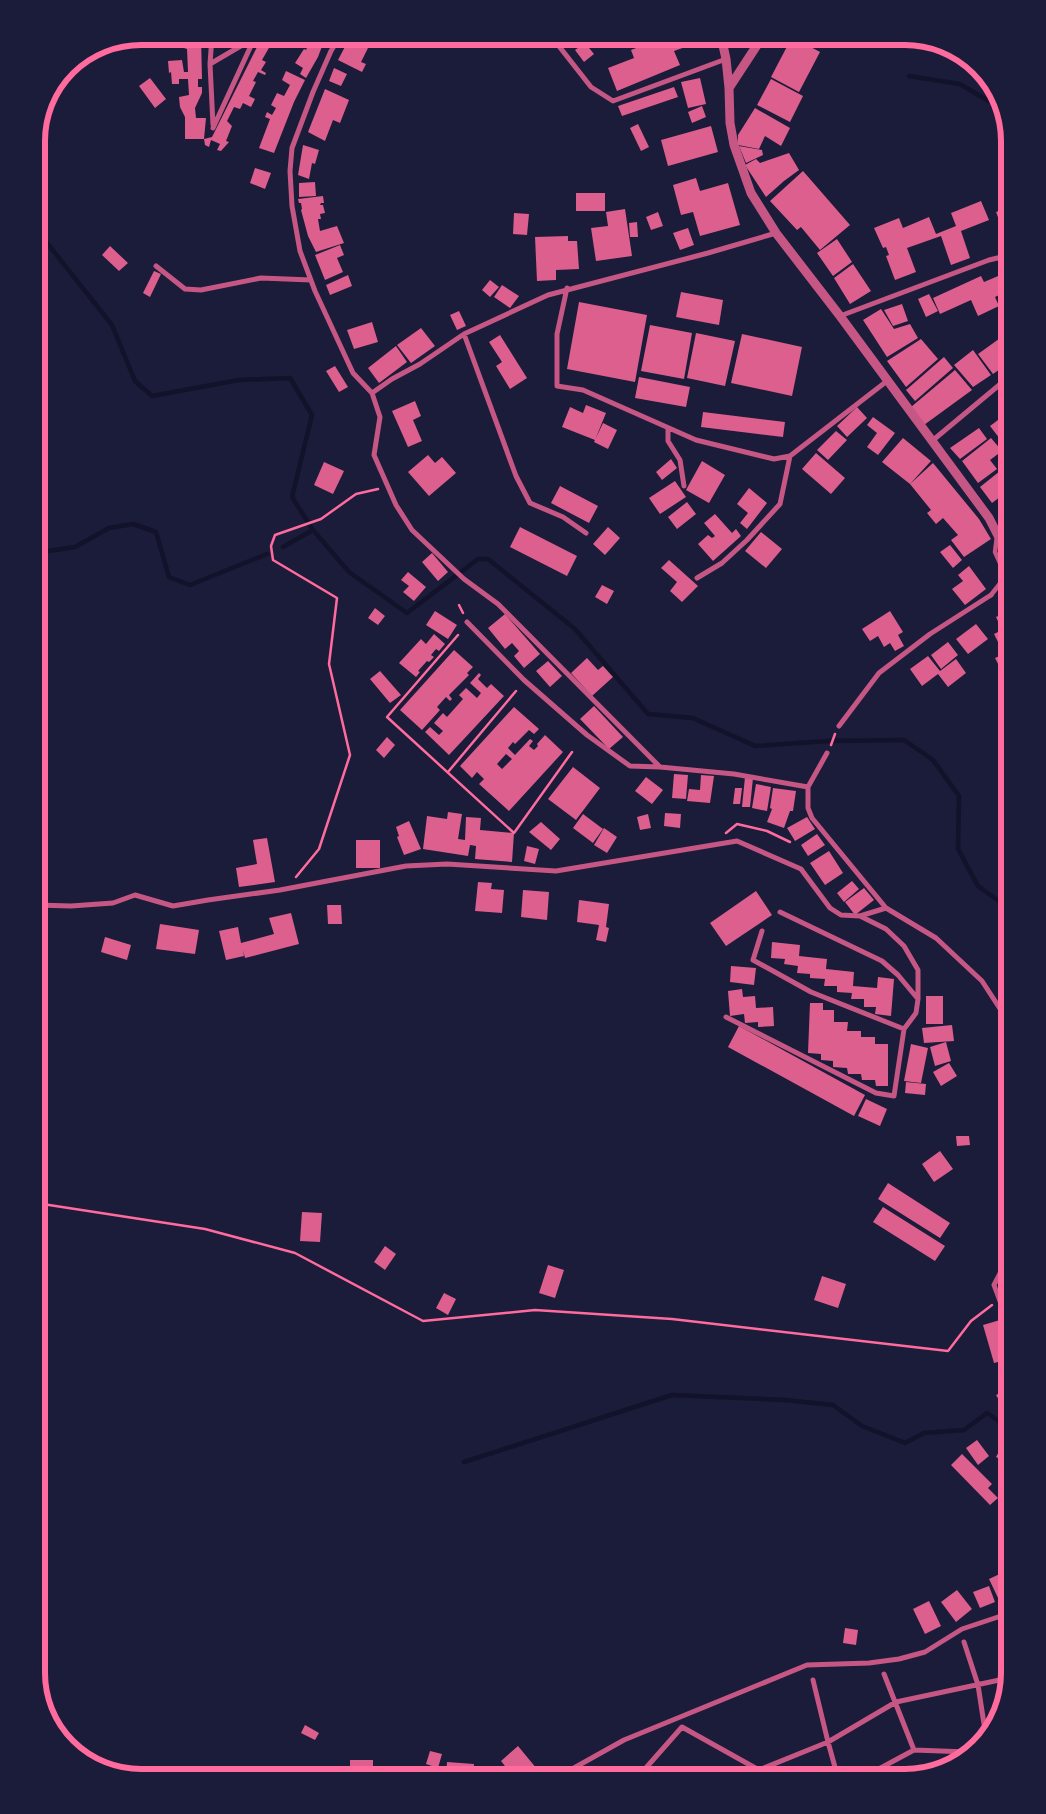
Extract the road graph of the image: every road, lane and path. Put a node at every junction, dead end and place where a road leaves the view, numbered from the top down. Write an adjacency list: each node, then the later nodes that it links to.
1 (211, 45): 9 (street)
2 (242, 45): 9 (street)
3 (252, 45): 9 (street)
4 (335, 45): 14 (street)
5 (558, 45): 8 (street)
6 (723, 45): 8 (street)
7 (757, 45): 10 (street)
8 (726, 59): 10 (street)
9 (210, 64)
10 (729, 88): 11 (street)
11 (776, 233): 15 (street); 16 (street)
12 (1001, 257): 16 (street)
13 (156, 266): 14 (street)
14 (311, 280): 20 (street)
15 (567, 288): 17 (street); 21 (street)
16 (840, 316): 18 (street)
17 (464, 334): 20 (street); 26 (street)
18 (887, 380): 22 (street); 23 (street)
19 (1001, 383): 22 (street)
20 (372, 393): 25 (street)
21 (668, 429): 23 (street); 24 (street)
22 (931, 441): 27 (street)
23 (790, 456): 30 (street)
24 (684, 486)
25 (387, 487): 39 (street); 42 (path)
26 (586, 533)
27 (997, 535): 28 (street); 29 (street)
28 (1001, 542)
29 (1001, 565)
30 (697, 578)
31 (1001, 582): 32 (street)
32 (991, 595): 36 (street)
33 (467, 622): 39 (street)
34 (458, 635): 40 (path)
35 (516, 691): 40 (path)
36 (839, 726): 38 (path)
37 (572, 752): 40 (path)
38 (827, 753): 41 (street)
39 (660, 767): 41 (street)
40 (448, 772)
41 (808, 787): 44 (street)
42 (280, 890): 43 (street); 46 (street)
43 (45, 905)
44 (886, 908): 46 (street); 49 (street)
45 (780, 912): 48 (street)
46 (860, 916): 48 (street)
47 (762, 931): 51 (street)
48 (918, 999): 51 (street)
49 (1001, 1010)
50 (726, 1017): 51 (street)
51 (904, 1029)
52 (45, 1204): 54 (path)
53 (1001, 1272): 54 (street)
54 (999, 1299): 55 (street)
55 (1001, 1304)
56 (1001, 1615): 67 (street)
57 (964, 1642): 61 (street)
58 (884, 1674): 62 (street)
59 (814, 1680): 64 (street)
60 (1000, 1680): 61 (street)
61 (978, 1685): 62 (street); 63 (street)
62 (896, 1702): 64 (street); 65 (street)
63 (985, 1728)
64 (828, 1742): 70 (street); 71 (street)
65 (914, 1750): 66 (street); 72 (street)
66 (960, 1752)
67 (572, 1769)
68 (645, 1769): 69 (street)
69 (757, 1769)
70 (761, 1769)
71 (836, 1769)
72 (879, 1769)

